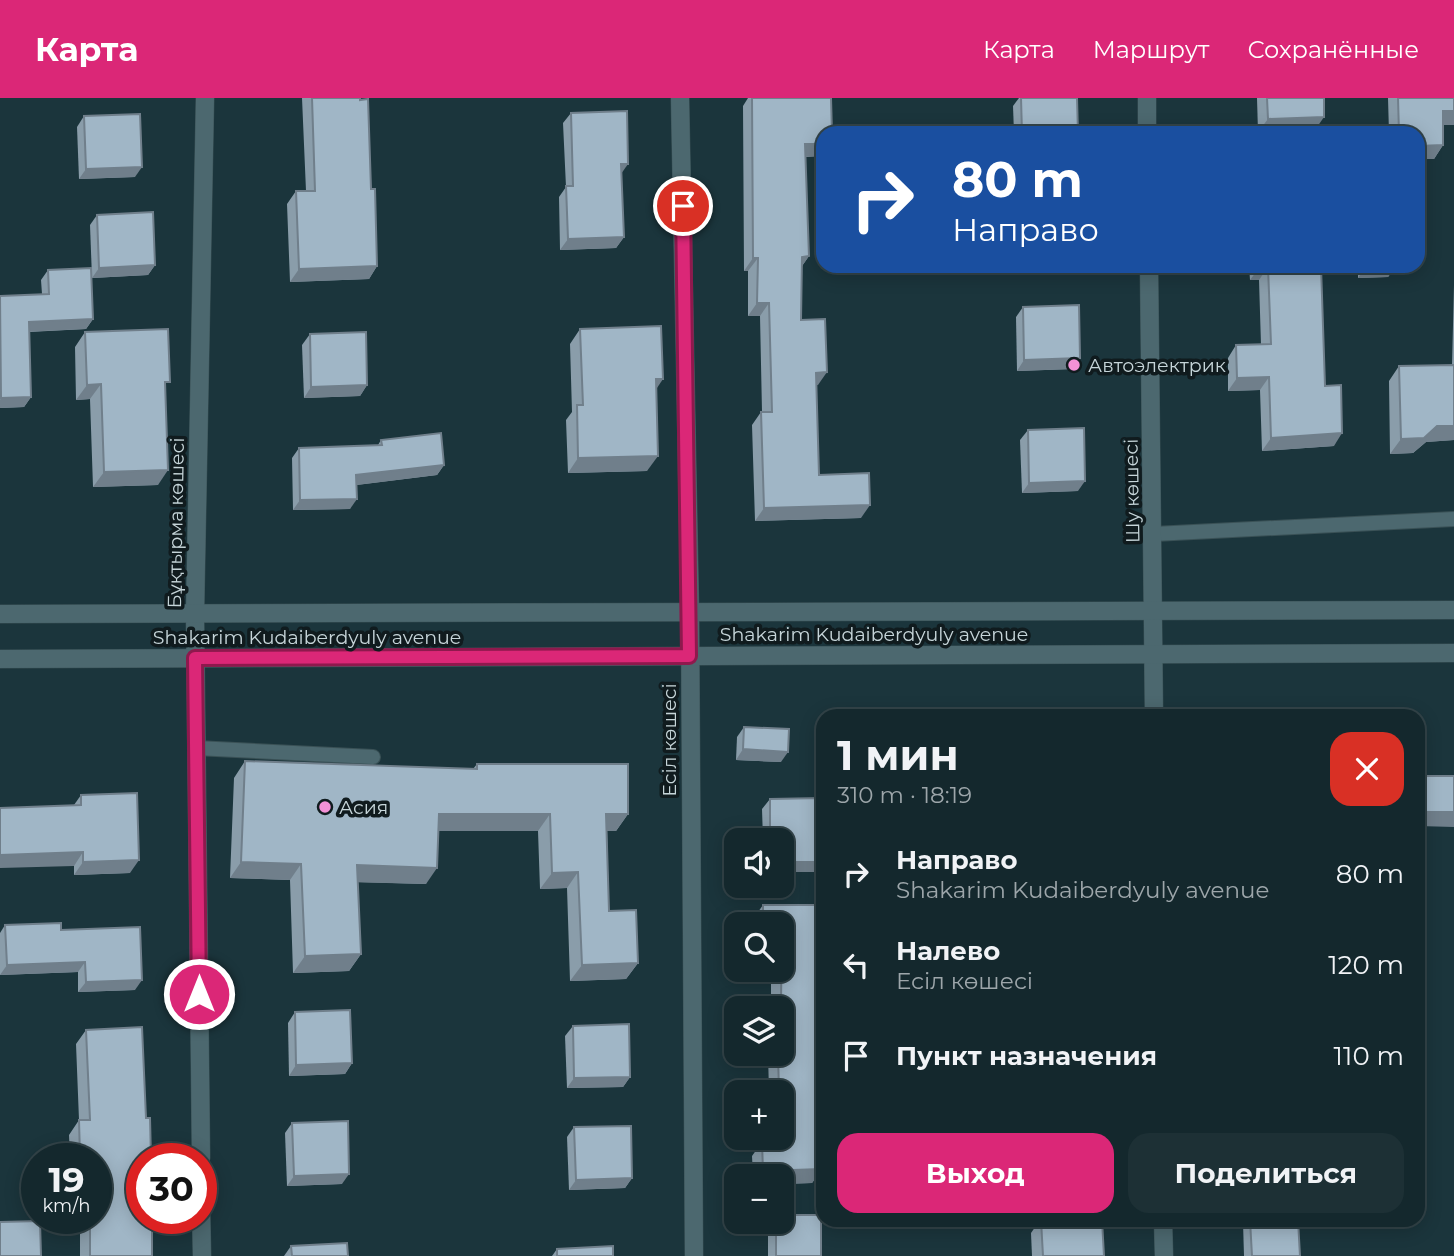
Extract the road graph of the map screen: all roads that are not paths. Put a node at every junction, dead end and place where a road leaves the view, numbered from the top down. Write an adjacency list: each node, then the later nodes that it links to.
1 (205, 98): 12 (main road, Бұқтырма көшесі)
2 (681, 98): 10 (main road, Есіл көшесі)
3 (1147, 98): 4 (main road)
4 (1147, 126)
5 (1149, 273): 7 (main road, Шу көшесі)
6 (1454, 519): 7 (lane)
7 (1154, 534): 9 (main road, Шу көшесі)
8 (1454, 610): 9 (main road, Shakarim Kudaiberdyuly avenue)
9 (1155, 611): 10 (main road, Shakarim Kudaiberdyuly avenue); 14 (main road, Шу көшесі)
10 (690, 613): 12 (main road, Shakarim Kudaiberdyuly avenue); 15 (main road, Есіл көшесі)
11 (0, 614): 12 (main road, Shakarim Kudaiberdyuly avenue)
12 (195, 615): 16 (main road, Бұқтырма көшесі)
13 (1454, 653): 14 (main road, Shakarim Kudaiberdyuly avenue)
14 (1153, 654): 15 (main road, Shakarim Kudaiberdyuly avenue); 18 (main road, Шу көшесі)
15 (689, 656): 16 (main road, Shakarim Kudaiberdyuly avenue); 25 (main road, Есіл көшесі)
16 (195, 658): 17 (main road, Shakarim Kudaiberdyuly avenue); 19 (main road, Бұқтырма көшесі)
17 (0, 659)
18 (1154, 709)
19 (196, 748): 20 (lane); 21 (main road, Бұқтырма көшесі)
20 (373, 757)
21 (201, 1143)
22 (1163, 1227): 26 (main road)
23 (202, 1234): 24 (main road)
24 (202, 1256)
25 (694, 1256)
26 (1164, 1256)

